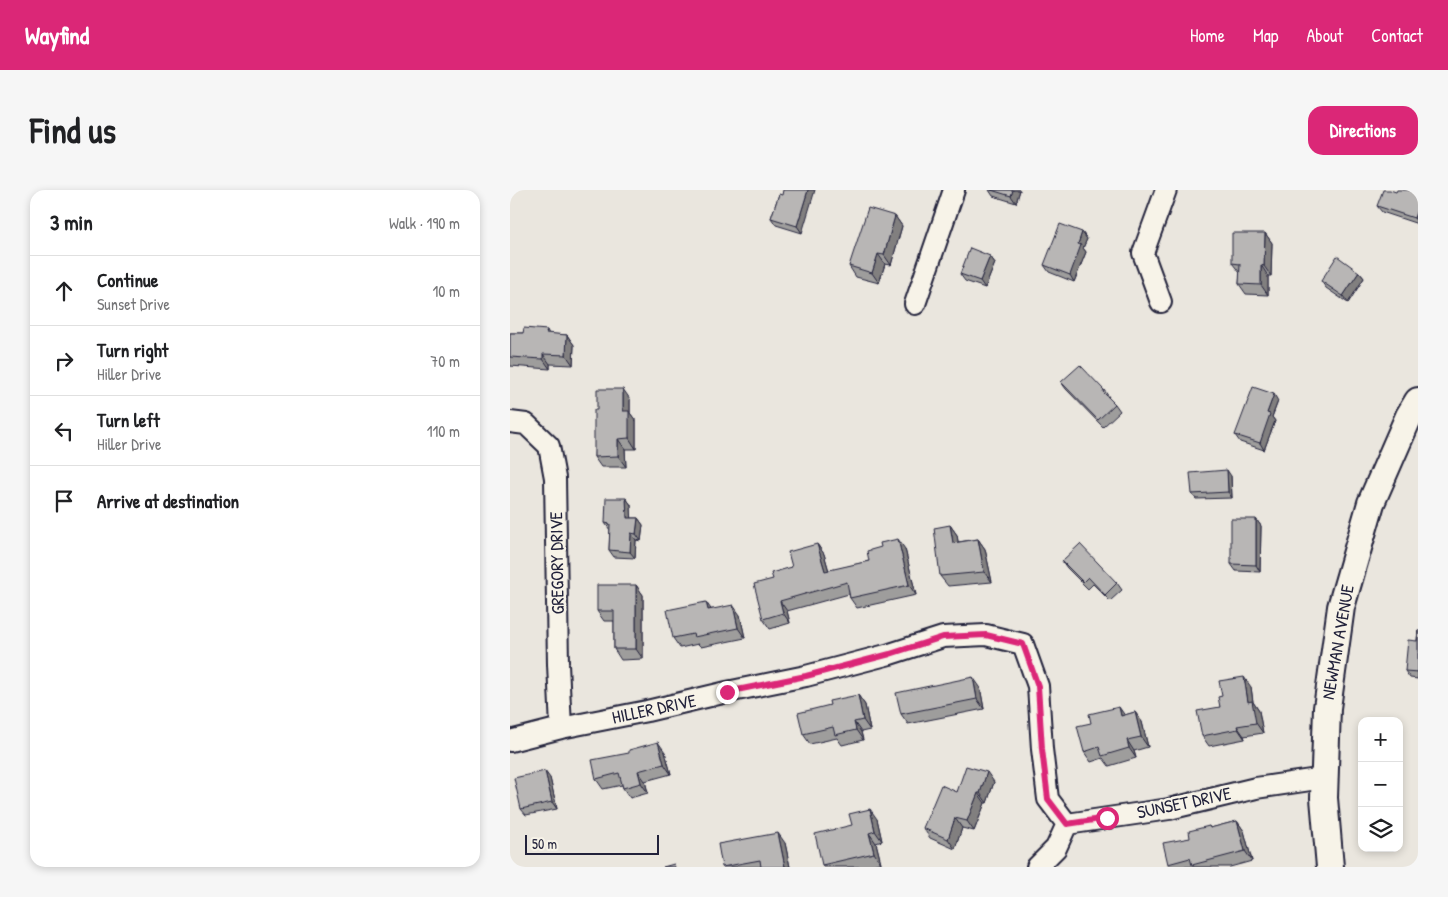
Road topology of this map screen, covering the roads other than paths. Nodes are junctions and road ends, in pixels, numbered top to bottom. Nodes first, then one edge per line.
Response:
1 (954, 190) edge
2 (1166, 190) edge
3 (1161, 302) dead end
4 (915, 304) dead end
5 (1418, 401) edge
6 (510, 422) edge
7 (561, 728) junction
8 (510, 741) edge
9 (1324, 778) junction
10 (1067, 824) junction
11 (1037, 867) edge
12 (1330, 867) edge

1 - 4 street
2 - 3 street
5 - 9 main road, NEWMAN AVENUE
6 - 7 street, GREGORY DRIVE
7 - 8 street, HILLER DRIVE
7 - 10 street, HILLER DRIVE
9 - 10 street, SUNSET DRIVE
9 - 12 main road, NEWMAN AVENUE
10 - 11 street

